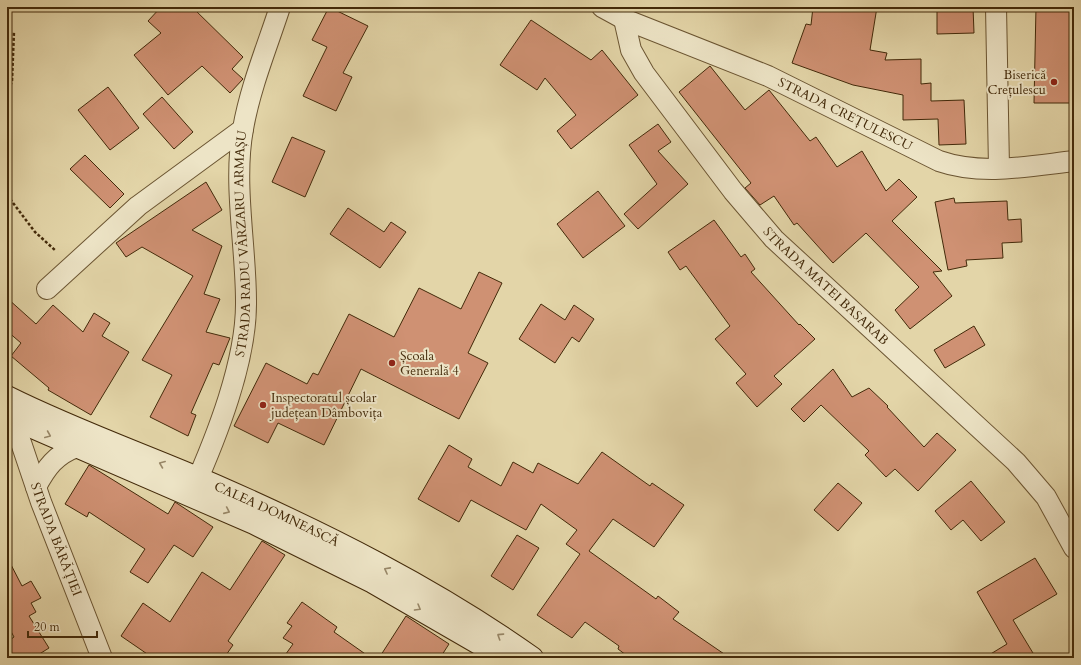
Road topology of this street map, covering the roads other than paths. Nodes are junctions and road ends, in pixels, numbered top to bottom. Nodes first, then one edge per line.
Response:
1 (280, 7) edge
2 (602, 7) edge
3 (996, 7) edge
4 (624, 19) junction
5 (242, 129) junction
6 (1074, 161) edge
7 (999, 168) junction
8 (47, 289) dead end
9 (9, 408) edge
10 (77, 447) junction
11 (36, 487) junction
12 (195, 487) junction
13 (1074, 548) edge
14 (102, 658) edge
15 (500, 658) edge
16 (532, 658) edge

1 - 5 street, STRADA RADU VÂRZARU ARMAȘU
2 - 4 street
3 - 7 street
4 - 7 street, STRADA CREȚULESCU
4 - 13 street, STRADA MATEI BASARAB
5 - 8 street
5 - 12 street, STRADA RADU VÂRZARU ARMAȘU
6 - 7 street, STRADA CREȚULESCU
9 -> 10 main road
9 - 11 street, STRADA BĂRĂȚIEI
12 -> 9 main road, CALEA DOMNEASCĂ
10 - 11 street
10 - 12 main road
11 - 14 street, STRADA BĂRĂȚIEI
12 -> 15 main road
16 -> 12 main road, CALEA DOMNEASCĂ

